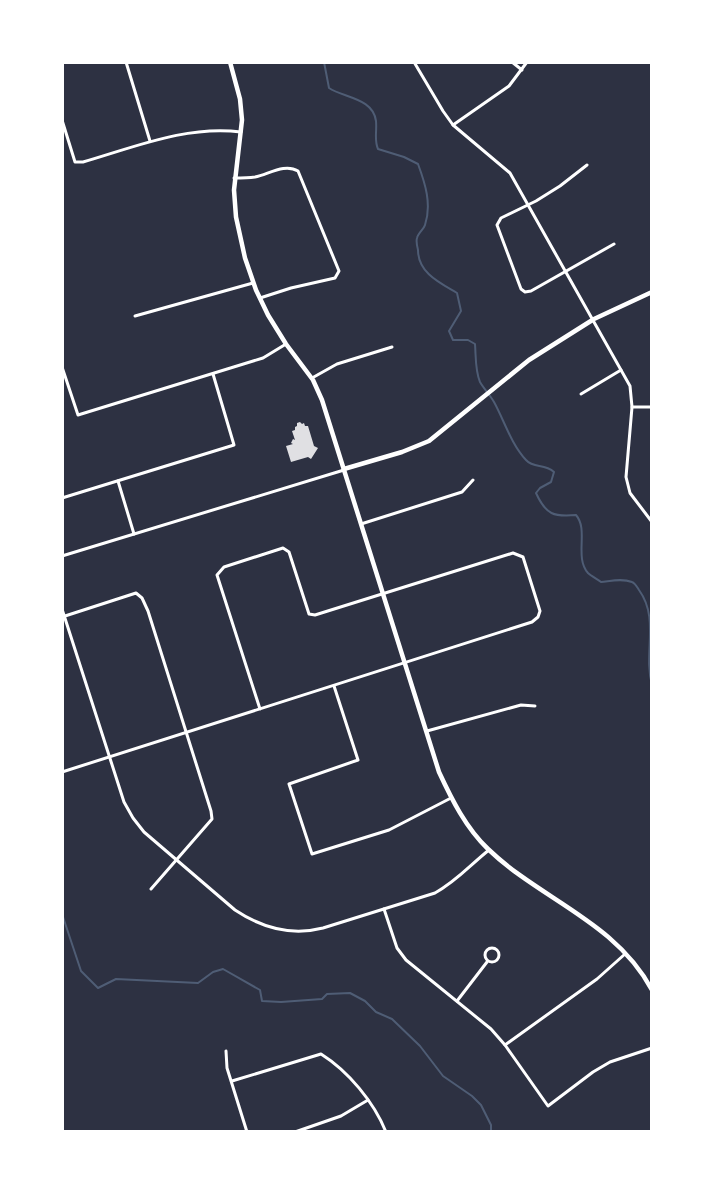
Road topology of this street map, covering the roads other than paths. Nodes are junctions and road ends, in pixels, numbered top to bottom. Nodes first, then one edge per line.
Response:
1 (126, 62) edge
2 (230, 62) edge
3 (414, 62) edge
4 (512, 62) edge
5 (528, 62) edge
6 (522, 70) junction
7 (62, 120) edge
8 (453, 124) junction
9 (242, 132) junction
10 (150, 141) junction
11 (587, 165) dead end
12 (234, 178) junction
13 (529, 205) junction
14 (614, 244) dead end
15 (566, 272) junction
16 (253, 283) junction
17 (652, 292) edge
18 (260, 298) junction
19 (134, 316) dead end
20 (594, 319) junction
21 (286, 344) junction
22 (392, 347) dead end
23 (62, 367) edge
24 (621, 370) junction
25 (213, 374) junction
26 (312, 378) junction
27 (582, 394) dead end
28 (632, 407) junction
29 (652, 408) edge
30 (344, 469) junction
31 (473, 480) dead end
32 (118, 481) junction
33 (62, 498) edge
34 (652, 522) edge
35 (361, 524) junction
36 (134, 534) junction
37 (62, 556) edge
38 (383, 594) junction
39 (62, 609) edge
40 (65, 616) junction
41 (405, 663) junction
42 (334, 686) junction
43 (535, 706) dead end
44 (260, 710) junction
45 (427, 731) junction
46 (186, 733) junction
47 (110, 757) junction
48 (62, 772) edge
49 (451, 798) junction
50 (489, 850) junction
51 (177, 860) junction
52 (151, 889) dead end
53 (384, 909) junction
54 (625, 954) junction
55 (487, 962) junction
56 (652, 990) edge
57 (457, 1001) junction
58 (505, 1045) junction
59 (652, 1048) edge
60 (226, 1051) dead end
61 (232, 1081) junction
62 (368, 1100) junction
63 (247, 1132) edge
64 (295, 1132) edge
65 (386, 1132) edge

1 - 10 street
2 - 9 street
3 - 8 street
4 - 6 street
5 - 6 street
6 - 8 street
7 - 10 street
8 - 13 street
9 - 10 street
9 - 12 street
11 - 13 street
12 - 16 street
12 - 18 street
13 - 15 street
13 - 15 street
14 - 15 street
15 - 20 street
16 - 18 street
16 - 19 street
17 - 20 street
18 - 21 street
20 - 24 street
20 - 30 street
21 - 25 street
21 - 26 street
22 - 26 street
23 - 25 street
24 - 27 street
24 - 28 street
25 - 32 street
26 - 30 street
28 - 29 street
28 - 34 street
30 - 35 street
30 - 36 street
31 - 35 street
32 - 33 street
32 - 36 street
35 - 38 street
36 - 37 street
38 - 41 street
38 - 41 street
38 - 44 street
39 - 40 street
40 - 46 street
40 - 47 street
41 - 42 street
41 - 45 street
42 - 44 street
42 - 49 street
43 - 45 street
44 - 46 street
45 - 49 street
46 - 47 street
46 - 51 street
47 - 48 street
47 - 51 street
49 - 50 street
50 - 53 street
50 - 54 street
51 - 52 street
51 - 53 street
53 - 57 street
54 - 56 street
54 - 58 street
55 - 55 street
55 - 57 street
57 - 58 street
58 - 59 street
60 - 61 street
61 - 62 street
61 - 63 street
62 - 64 street
62 - 65 street

